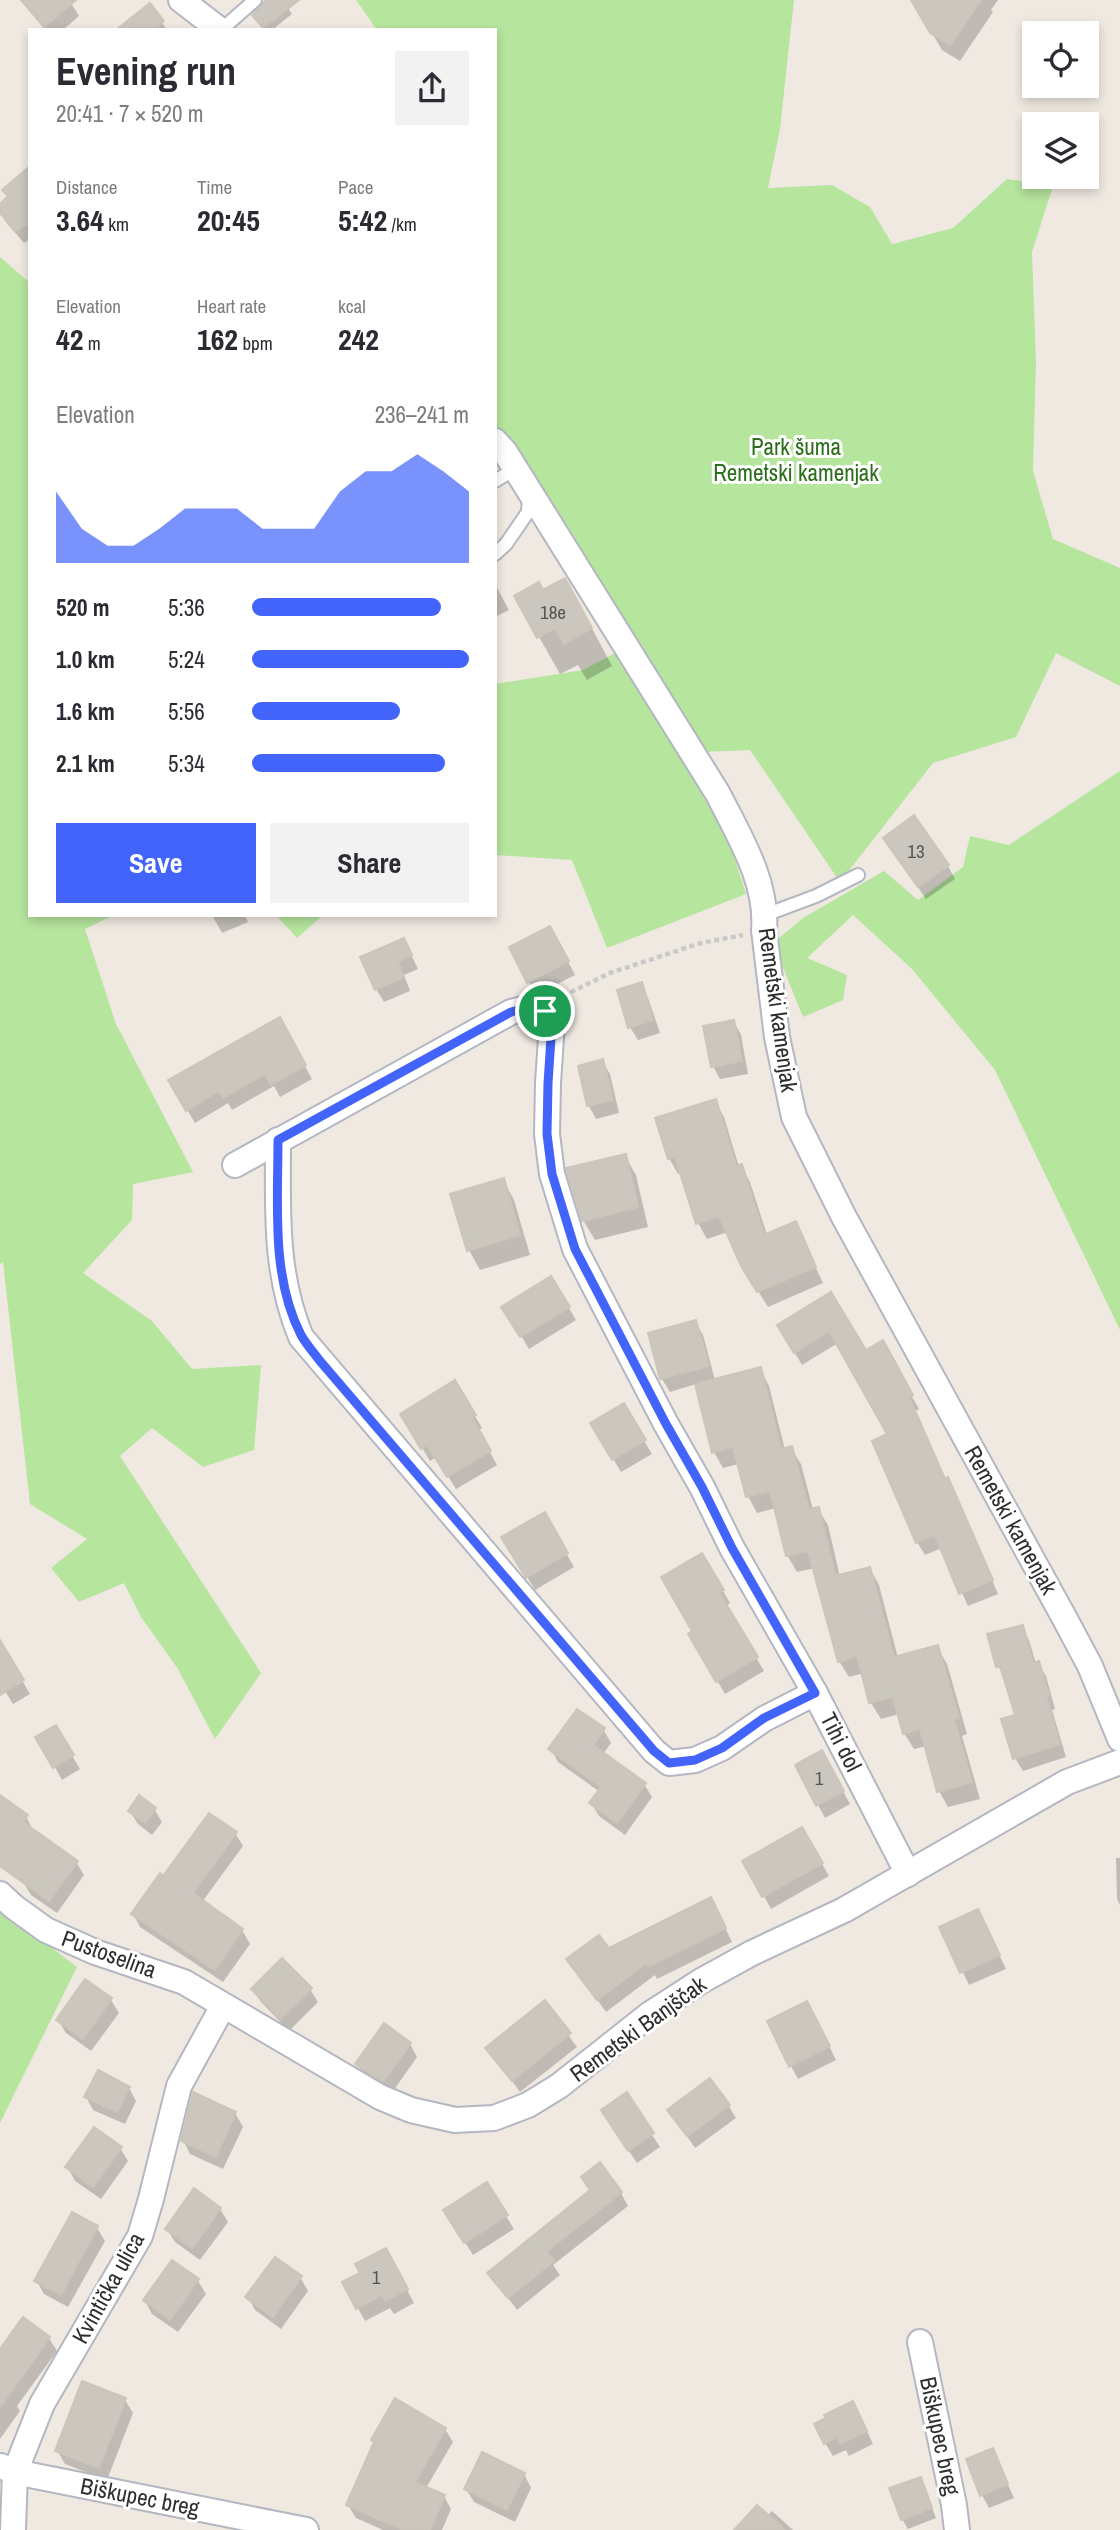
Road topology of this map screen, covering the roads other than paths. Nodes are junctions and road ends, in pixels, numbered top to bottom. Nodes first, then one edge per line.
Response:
1 (181, 0) edge
2 (255, 0) edge
3 (212, 27) edge
4 (497, 448) edge
5 (505, 475) edge
6 (529, 492) junction
7 (497, 552) edge
8 (858, 876) dead end
9 (765, 923) junction
10 (278, 1140) junction
11 (235, 1165) dead end
12 (815, 1693) junction
13 (1120, 1739) edge
14 (1120, 1762) edge
15 (908, 1874) junction
16 (0, 1894) edge
17 (223, 2006) junction
18 (920, 2342) dead end
19 (7, 2469) edge
20 (13, 2530) edge
21 (306, 2530) edge
22 (957, 2530) edge

1 - 3 street
2 - 3 lane
4 - 5 street, Remetski kamenjak
5 - 6 street, Remetski kamenjak
6 - 7 lane
6 - 9 street, Remetski kamenjak
8 - 9 lane
9 - 13 street, Remetski kamenjak
10 - 11 street
10 - 12 street
10 - 12 street, Tihi dol
12 - 15 street, Tihi dol
14 - 15 street, Remetski Banjščak
15 - 17 street, Remetski Banjščak
16 - 17 street, Pustoselina
17 - 19 street, Kvintička ulica
18 - 22 street, Biškupec breg
19 - 20 street, Kvintička ulica
19 - 21 street, Biškupec breg

